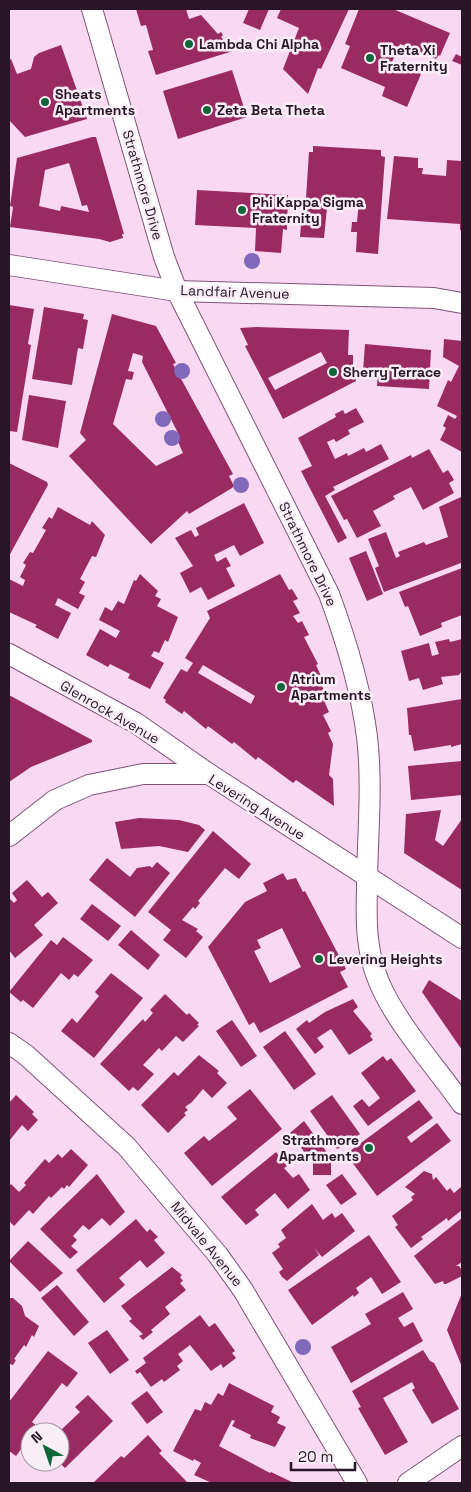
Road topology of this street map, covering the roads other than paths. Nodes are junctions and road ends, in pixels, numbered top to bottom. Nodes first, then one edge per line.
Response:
1 (92, 9) edge
2 (9, 265) edge
3 (177, 291) junction
4 (462, 303) edge
5 (9, 654) edge
6 (209, 774) junction
7 (9, 836) edge
8 (367, 878) junction
9 (462, 938) edge
10 (9, 1043) edge
11 (462, 1104) edge
12 (462, 1446) edge
13 (357, 1483) edge
14 (408, 1483) edge

1 - 3 street, Strathmore Drive
2 - 3 street, Landfair Avenue
3 - 4 street, Landfair Avenue
3 - 8 street, Strathmore Drive
5 - 6 street, Glenrock Avenue
6 - 7 street, Levering Avenue
6 - 8 street, Levering Avenue
8 - 9 street, Levering Avenue
8 - 11 street, Strathmore Drive
10 - 13 street, Midvale Avenue
12 - 14 street

